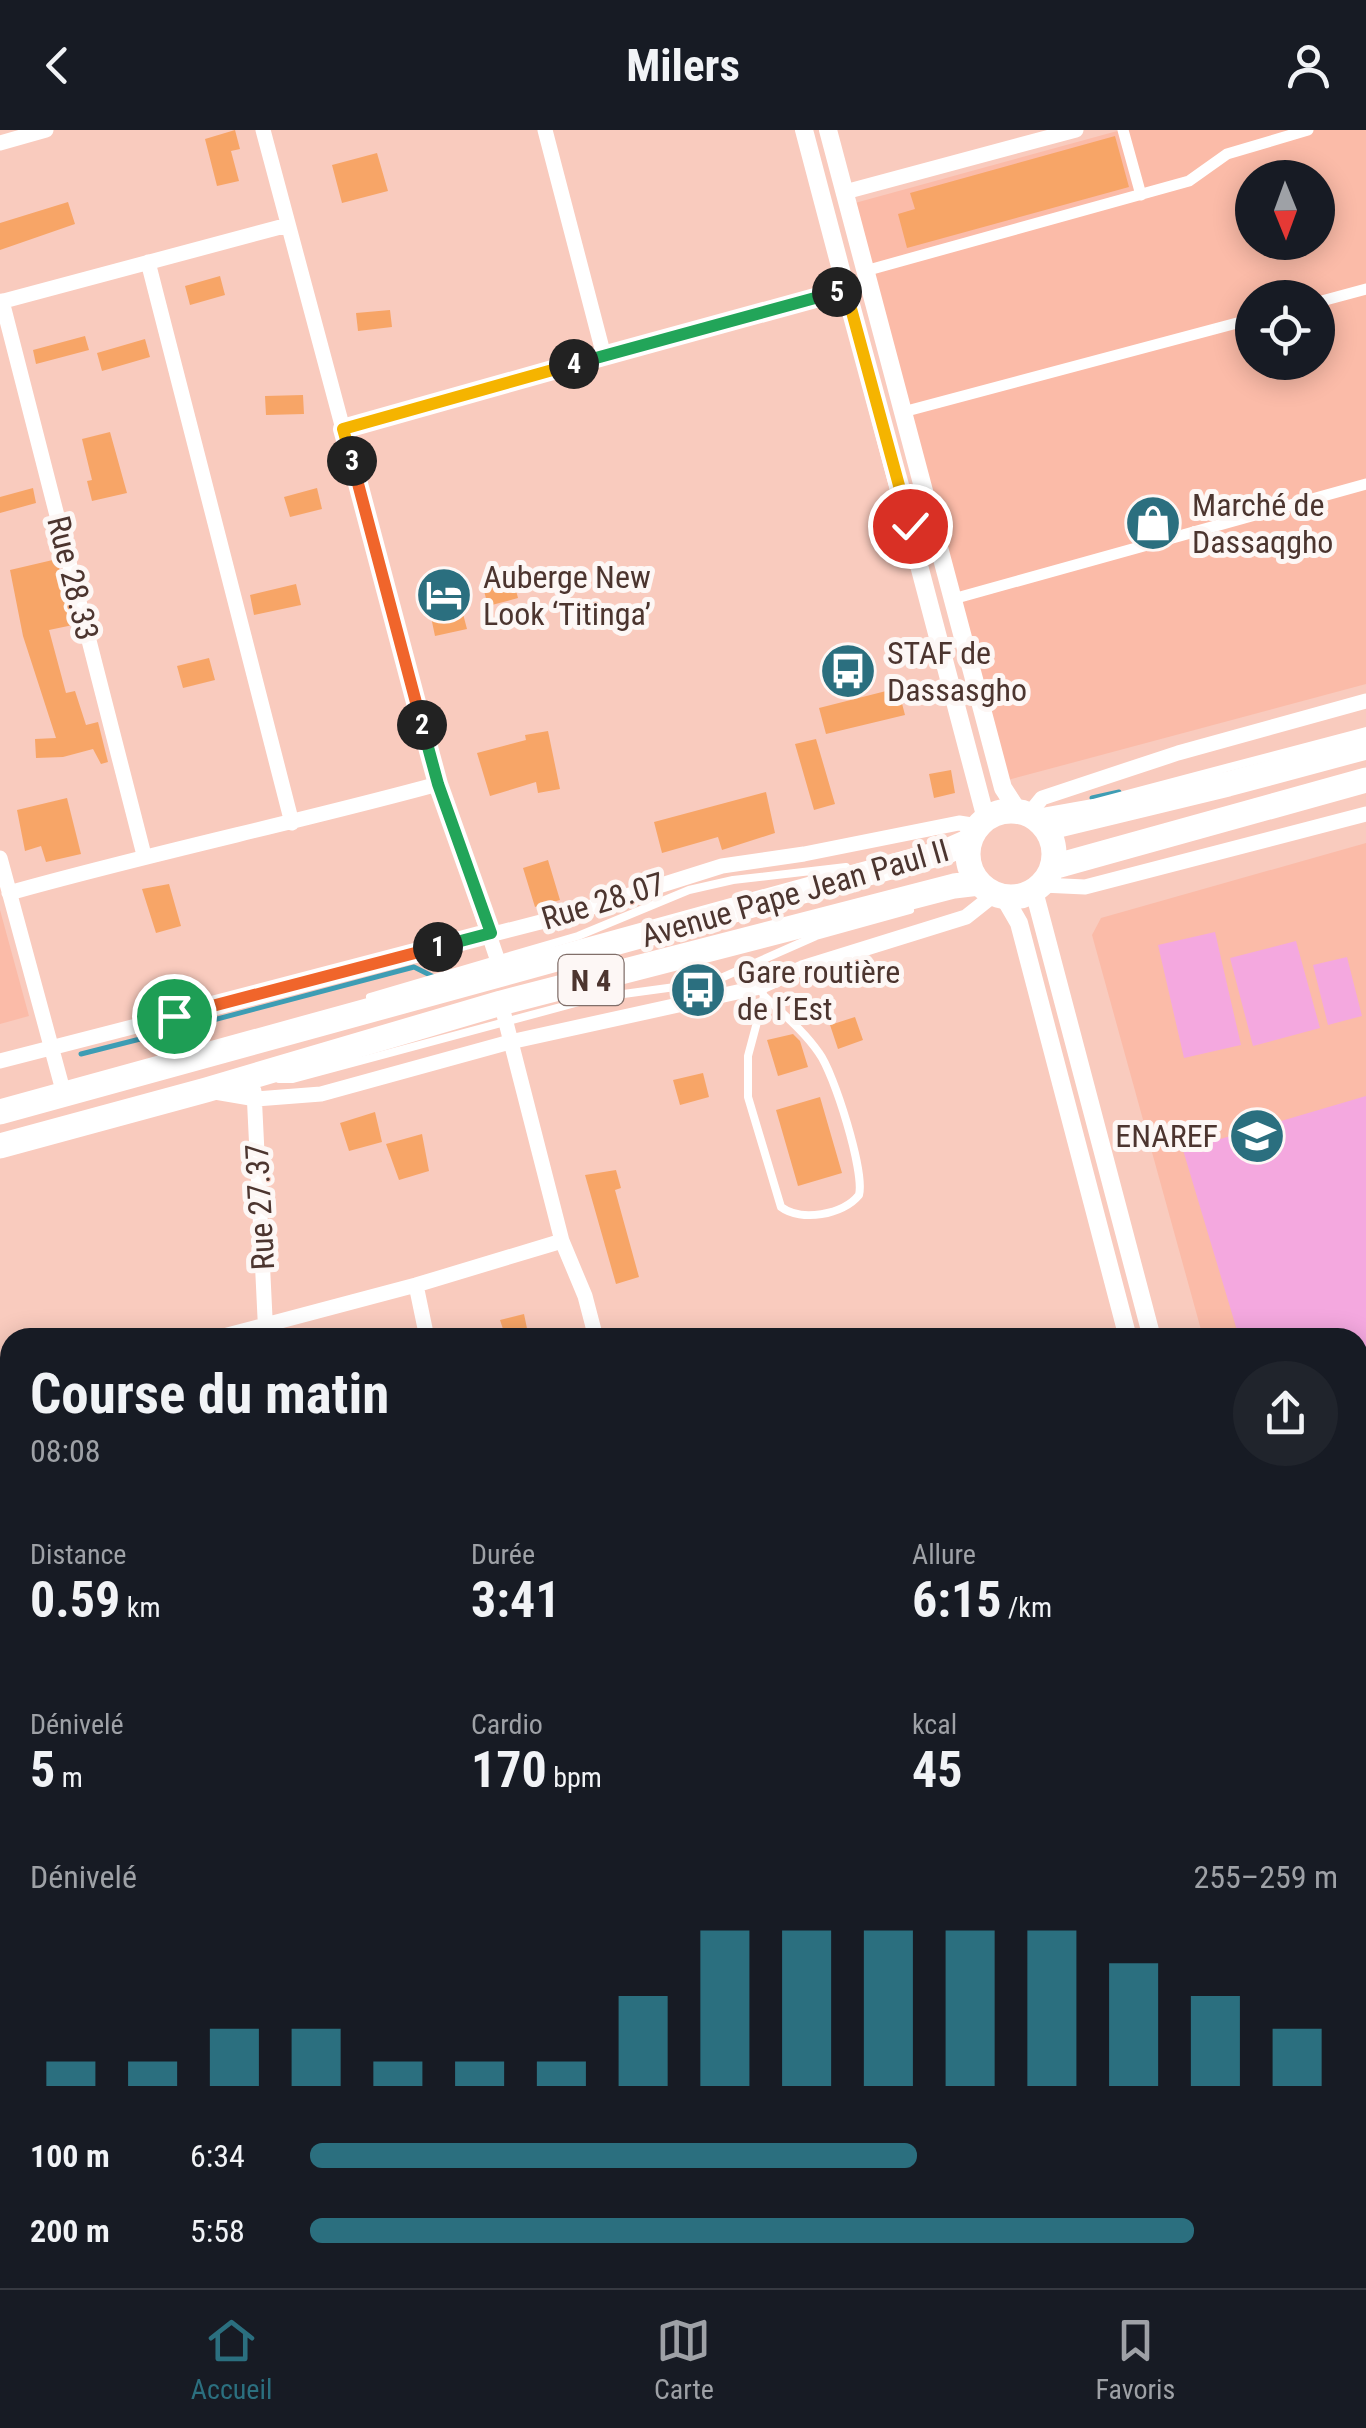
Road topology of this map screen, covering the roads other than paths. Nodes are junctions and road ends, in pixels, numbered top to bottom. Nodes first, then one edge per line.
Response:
1 (46, 130) edge
2 (263, 130) edge
3 (545, 130) edge
4 (804, 130) edge
5 (828, 130) edge
6 (1076, 130) edge
7 (1123, 130) edge
8 (1308, 130) edge
9 (0, 143) edge
10 (844, 192) junction
11 (1141, 195) junction
12 (288, 225) junction
13 (148, 262) junction
14 (865, 270) junction
15 (1366, 289) edge
16 (846, 290) junction
17 (1335, 297) edge
18 (1, 302) edge
19 (1235, 324) edge
20 (604, 356) junction
21 (903, 412) junction
22 (343, 429) junction
23 (1366, 484) edge
24 (953, 600) junction
25 (941, 644) junction
26 (898, 654) dead end
27 (1366, 702) edge
28 (1366, 731) edge
29 (1366, 747) edge
30 (438, 784) junction
31 (1358, 788) edge
32 (1366, 814) edge
33 (1031, 817) junction
34 (292, 824) junction
35 (976, 830) junction
36 (897, 854) dead end
37 (144, 856) junction
38 (0, 858) edge
39 (860, 863) dead end
40 (1044, 880) junction
41 (991, 891) junction
42 (9, 893) junction
43 (956, 898) dead end
44 (922, 907) dead end
45 (491, 933) junction
46 (501, 968) junction
47 (762, 992) junction
48 (368, 998) dead end
49 (503, 1013) junction
50 (311, 1015) dead end
51 (510, 1042) junction
52 (51, 1048) junction
53 (215, 1052) junction
54 (0, 1061) edge
55 (253, 1088) junction
56 (64, 1094) junction
57 (0, 1112) edge
58 (7, 1145) edge
59 (562, 1241) junction
60 (416, 1286) junction
61 (266, 1328) edge
62 (279, 1328) edge
63 (425, 1328) edge
64 (593, 1328) edge
65 (1125, 1328) edge
66 (1150, 1328) edge

1 - 9 street
2 - 12 street
3 - 20 street
4 - 16 street
5 - 10 street
6 - 10 street
7 - 11 street
8 - 11 street
10 - 14 street
11 - 14 street
12 - 13 street
12 - 22 street
13 - 18 street
13 - 34 street
14 - 21 street
15 - 17 street
16 - 20 street
16 - 25 street
18 - 37 street, Rue 28.33
19 - 21 street
20 - 22 street
21 - 24 street
22 - 30 street
23 - 24 street
24 - 33 street
25 - 26 lane
25 - 35 street
27 - 33 street
28 - 33 lane
29 - 33 highway, Avenue Pape Jean Paul II / N 4
30 - 34 street
30 - 45 street
31 - 40 highway, Avenue Pape Jean Paul II / N 4
32 - 40 street
33 - 35 highway, Avenue Pape Jean Paul II / N 4
33 - 40 highway
34 - 37 street
35 - 36 lane
35 - 41 highway, Avenue Pape Jean Paul II
35 - 45 street, Rue 28.07
35 - 46 highway, Avenue Pape Jean Paul II / N 4
37 - 42 street
38 - 42 street
39 - 46 lane
40 - 41 highway, Avenue Pape Jean Paul II / N 4
40 - 66 street
41 - 43 lane
41 - 47 street
41 - 49 highway, Avenue Pape Jean Paul II / N 4
41 - 65 street
42 - 52 street
44 - 49 lane
45 - 46 street
45 - 52 street, Rue 28.07
46 - 48 lane
46 - 53 highway, Avenue Pape Jean Paul II / N 4
47 - 47 lane
47 - 51 street
49 - 51 street
49 - 55 highway, Avenue Pape Jean Paul II / N 4
50 - 53 lane
51 - 55 street
51 - 59 street
52 - 54 street, Rue 28.07
52 - 56 street
53 - 56 highway, N 4
55 - 58 highway, Avenue Pape Jean Paul II / N 4
55 - 61 street, Rue 27.37
56 - 57 highway, N 4
59 - 60 street
59 - 64 street
60 - 62 street
60 - 63 street

